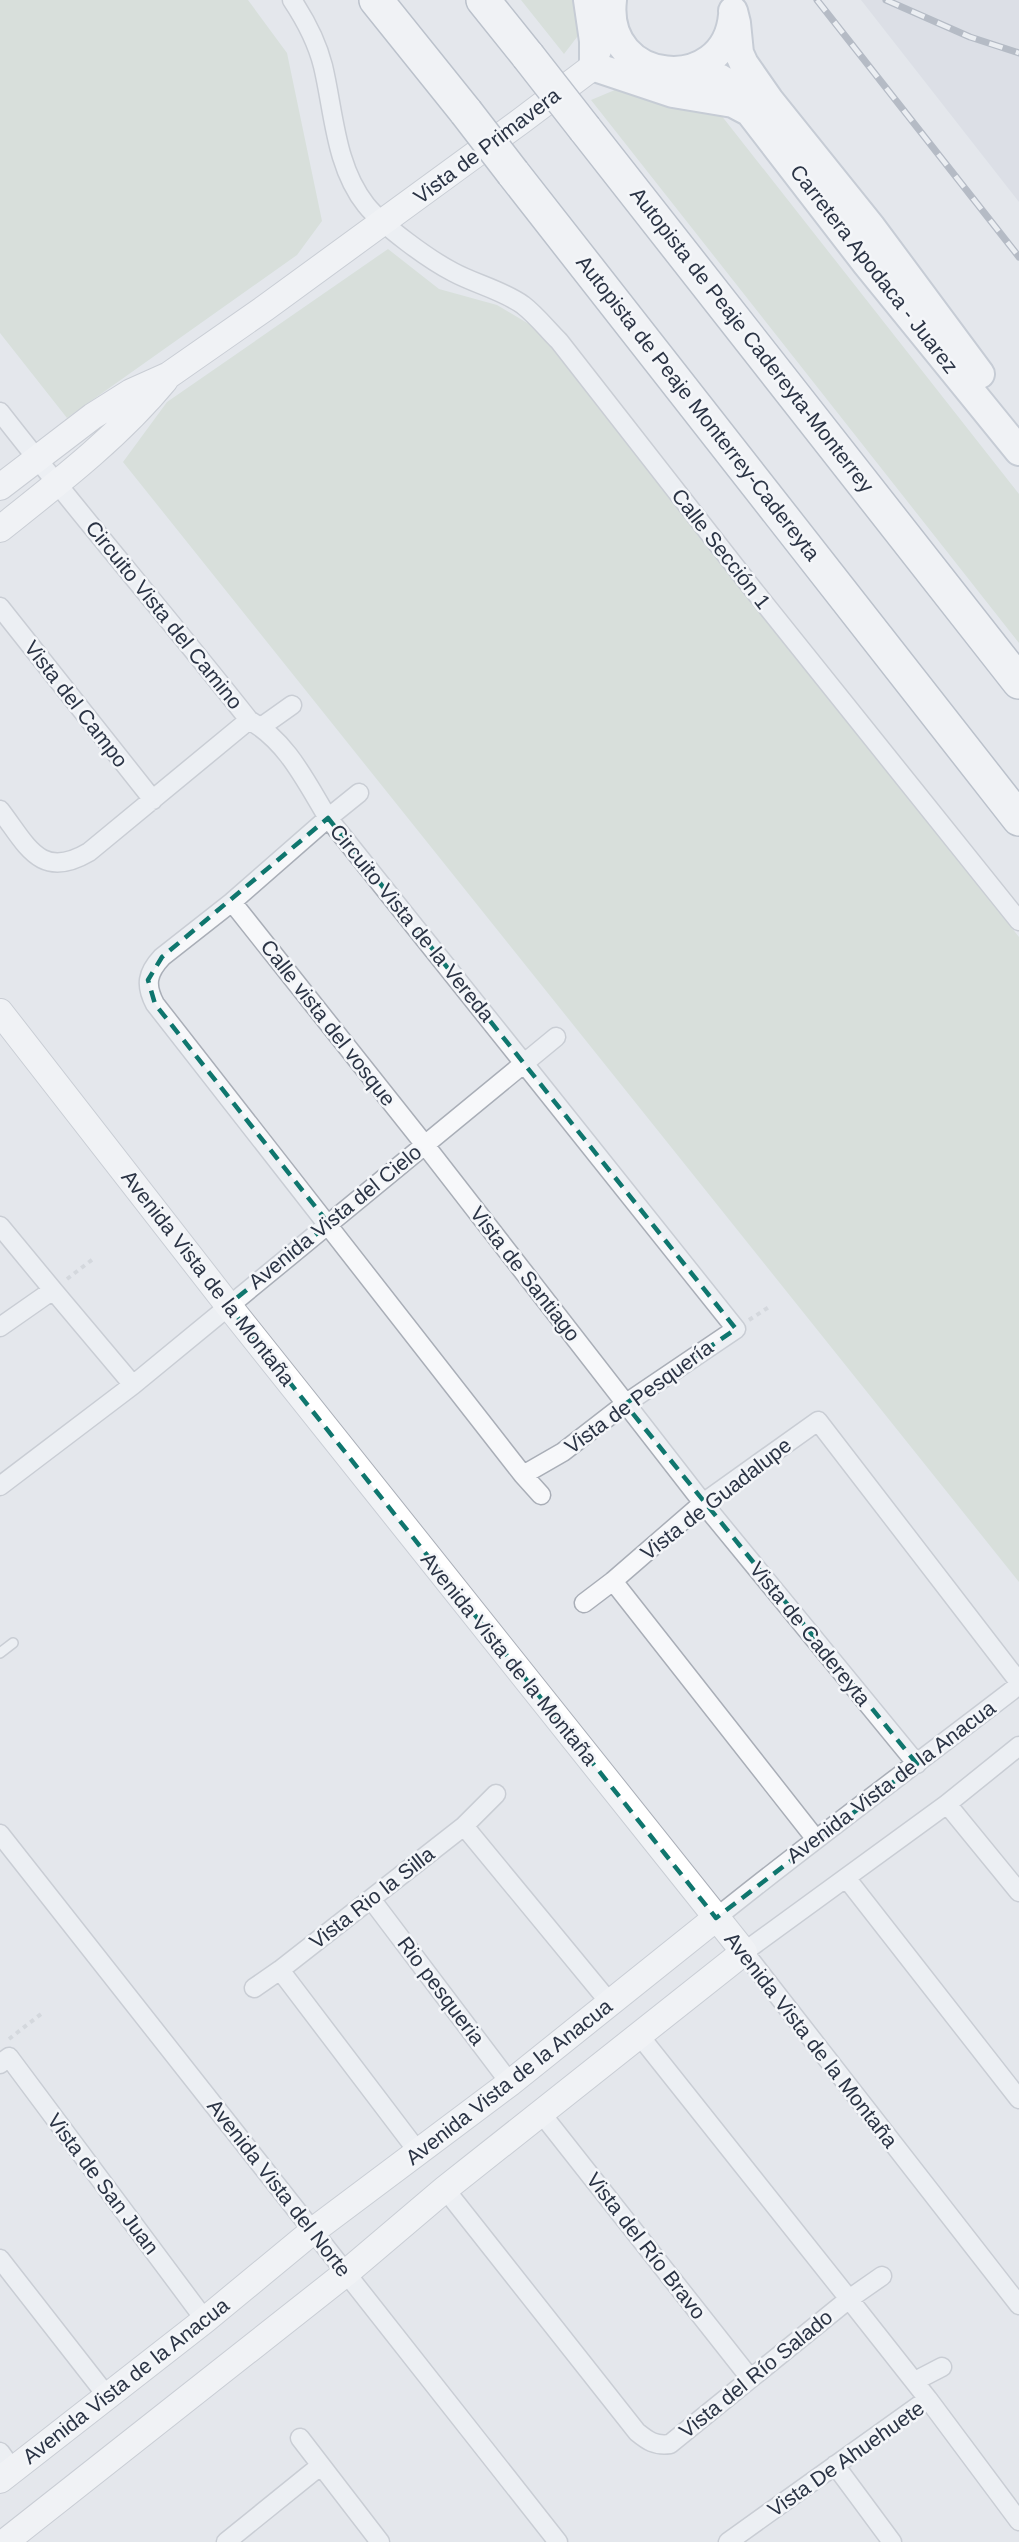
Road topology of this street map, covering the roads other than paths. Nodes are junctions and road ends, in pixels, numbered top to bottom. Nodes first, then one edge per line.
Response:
1 (292, 0) edge
2 (376, 0) edge
3 (483, 0) edge
4 (588, 0) edge
5 (611, 0) edge
6 (737, 4) edge
7 (594, 66) junction
8 (666, 71) junction
9 (759, 106) junction
10 (384, 223) junction
11 (169, 375) junction
12 (0, 412) edge
13 (1019, 422) edge
14 (1019, 451) edge
15 (37, 459) junction
16 (56, 484) junction
17 (0, 488) edge
18 (0, 530) edge
19 (0, 607) edge
20 (1019, 682) edge
21 (292, 705) dead end
22 (255, 723) junction
23 (359, 793) dead end
24 (153, 800) junction
25 (0, 810) edge
26 (328, 818) junction
27 (1019, 819) edge
28 (232, 902) junction
29 (1019, 921) edge
30 (0, 1012) edge
31 (556, 1037) dead end
32 (524, 1064) junction
33 (424, 1144) junction
34 (328, 1224) junction
35 (0, 1226) edge
36 (53, 1290) junction
37 (228, 1305) junction
38 (0, 1327) edge
39 (133, 1385) junction
40 (625, 1404) junction
41 (523, 1475) junction
42 (0, 1486) edge
43 (541, 1495) dead end
44 (703, 1503) junction
45 (613, 1581) junction
46 (584, 1603) dead end
47 (14, 1643) dead end
48 (0, 1653) edge
49 (1019, 1684) edge
50 (1019, 1746) edge
51 (917, 1764) junction
52 (496, 1794) dead end
53 (947, 1804) junction
54 (464, 1826) junction
55 (0, 1834) edge
56 (815, 1838) junction
57 (847, 1879) junction
58 (1019, 1892) edge
59 (371, 1899) junction
60 (716, 1918) junction
61 (744, 1952) junction
62 (280, 1970) junction
63 (254, 1988) dead end
64 (610, 2003) junction
65 (639, 2035) junction
66 (0, 2064) edge
67 (510, 2083) junction
68 (1019, 2099) edge
69 (541, 2113) junction
70 (419, 2153) junction
71 (445, 2189) junction
72 (314, 2230) junction
73 (0, 2259) edge
74 (345, 2273) junction
75 (882, 2276) dead end
76 (849, 2299) junction
77 (1019, 2305) edge
78 (205, 2320) junction
79 (942, 2367) dead end
80 (750, 2378) junction
81 (915, 2381) junction
82 (107, 2397) junction
83 (928, 2398) junction
84 (300, 2438) dead end
85 (834, 2465) junction
86 (320, 2466) junction
87 (4, 2467) edge
88 (1019, 2521) edge
89 (5, 2542) edge
90 (226, 2542) edge
91 (380, 2542) edge
92 (558, 2542) edge
93 (728, 2542) edge
94 (892, 2542) edge

1 - 10 street, Calle Sección 1
2 - 27 highway, Autopista de Peaje Monterrey-Cadereyta, bridge
3 - 20 highway, Autopista de Peaje Cadereyta-Monterrey, bridge
4 - 7 main road
5 - 7 street
5 - 8 main road
6 - 8 main road
6 - 9 main road
7 - 8 street
7 - 9 main road
7 - 10 street, Vista de Primavera
8 - 9 main road, Carretera Apodaca - Juarez
9 - 13 main road
9 - 14 main road, Carretera Apodaca - Juarez
10 - 11 street, Vista de Primavera
10 - 29 street, Calle Sección 1
11 - 15 street
11 - 16 street
12 - 15 street, Circuito Vista del Camino
15 - 16 street, Circuito Vista del Camino
15 - 17 street
16 - 18 street
16 - 22 street, Circuito Vista del Camino
19 - 24 street, Vista del Campo
21 - 22 street
22 - 24 street, Circuito Vista del Camino
22 - 26 street
23 - 26 street
24 - 25 street, Circuito Vista del Camino
26 - 28 street, Circuito Vista de la Vereda
26 - 32 street, Circuito Vista de la Vereda
28 - 33 street, Calle vista del vosque
28 - 34 street, Circuito Vista de la Vereda
30 - 37 street, Avenida Vista de la Montaña
31 - 32 street, Avenida Vista del Cielo
32 - 33 street, Avenida Vista del Cielo
32 - 40 street, Vista de Pesquería
33 - 34 street, Avenida Vista del Cielo
33 - 40 street, Vista de Santiago
34 - 37 street, Avenida Vista del Cielo
34 - 41 street
35 - 36 street
36 - 38 street
36 - 39 street
37 - 39 street, Avenida Vista del Cielo
37 - 60 street, Avenida Vista de la Montaña
39 - 42 street, Avenida Vista del Cielo
40 - 41 street, Vista de Pesquería
40 - 44 street, Vista de Santiago
41 - 43 street
44 - 45 street, Vista de Guadalupe
44 - 49 street, Vista de Guadalupe
44 - 51 street, Vista de Cadereyta
45 - 46 street, Vista de Guadalupe
45 - 56 street
47 - 48 lane
49 - 51 street, Avenida Vista de la Anacua
50 - 53 street, Avenida Vista de la Anacua
51 - 56 street, Avenida Vista de la Anacua
52 - 54 street, Vista Rio la Silla
53 - 57 street, Avenida Vista de la Anacua
53 - 58 street
54 - 59 street, Vista Rio la Silla
54 - 64 street
55 - 72 street, Avenida Vista del Norte
56 - 60 street, Avenida Vista de la Anacua
57 - 61 street, Avenida Vista de la Anacua
57 - 68 street
59 - 62 street, Vista Rio la Silla
59 - 67 street, Rio pesqueria
60 - 61 street, Avenida Vista de la Montaña
60 - 64 street, Avenida Vista de la Anacua
61 - 65 street, Avenida Vista de la Anacua
61 - 77 street, Avenida Vista de la Montaña
62 - 63 street, Vista Rio la Silla
62 - 70 street
64 - 67 street, Avenida Vista de la Anacua
65 - 69 street, Avenida Vista de la Anacua
65 - 76 street, Vista del Río Salado
66 - 78 street, Vista de San Juan
67 - 70 street, Avenida Vista de la Anacua
69 - 71 street, Avenida Vista de la Anacua
69 - 80 street, Vista del Río Bravo
70 - 72 street, Avenida Vista de la Anacua
71 - 74 street, Avenida Vista de la Anacua
71 - 80 street, Vista del Río Salado
72 - 74 street, Avenida Vista del Norte
72 - 78 street, Avenida Vista de la Anacua
73 - 82 street
74 - 89 street, Avenida Vista de la Anacua
74 - 92 street, Avenida Vista del Norte
75 - 76 street
76 - 80 street, Vista del Río Salado
76 - 81 street
78 - 82 street, Avenida Vista de la Anacua
79 - 81 street
81 - 83 street
82 - 87 street, Avenida Vista de la Anacua
83 - 85 street, Vista De Ahuehuete
83 - 88 street, Vista De Ahuehuete
84 - 86 street
85 - 93 street, Vista De Ahuehuete
85 - 94 street
86 - 90 street
86 - 91 street

